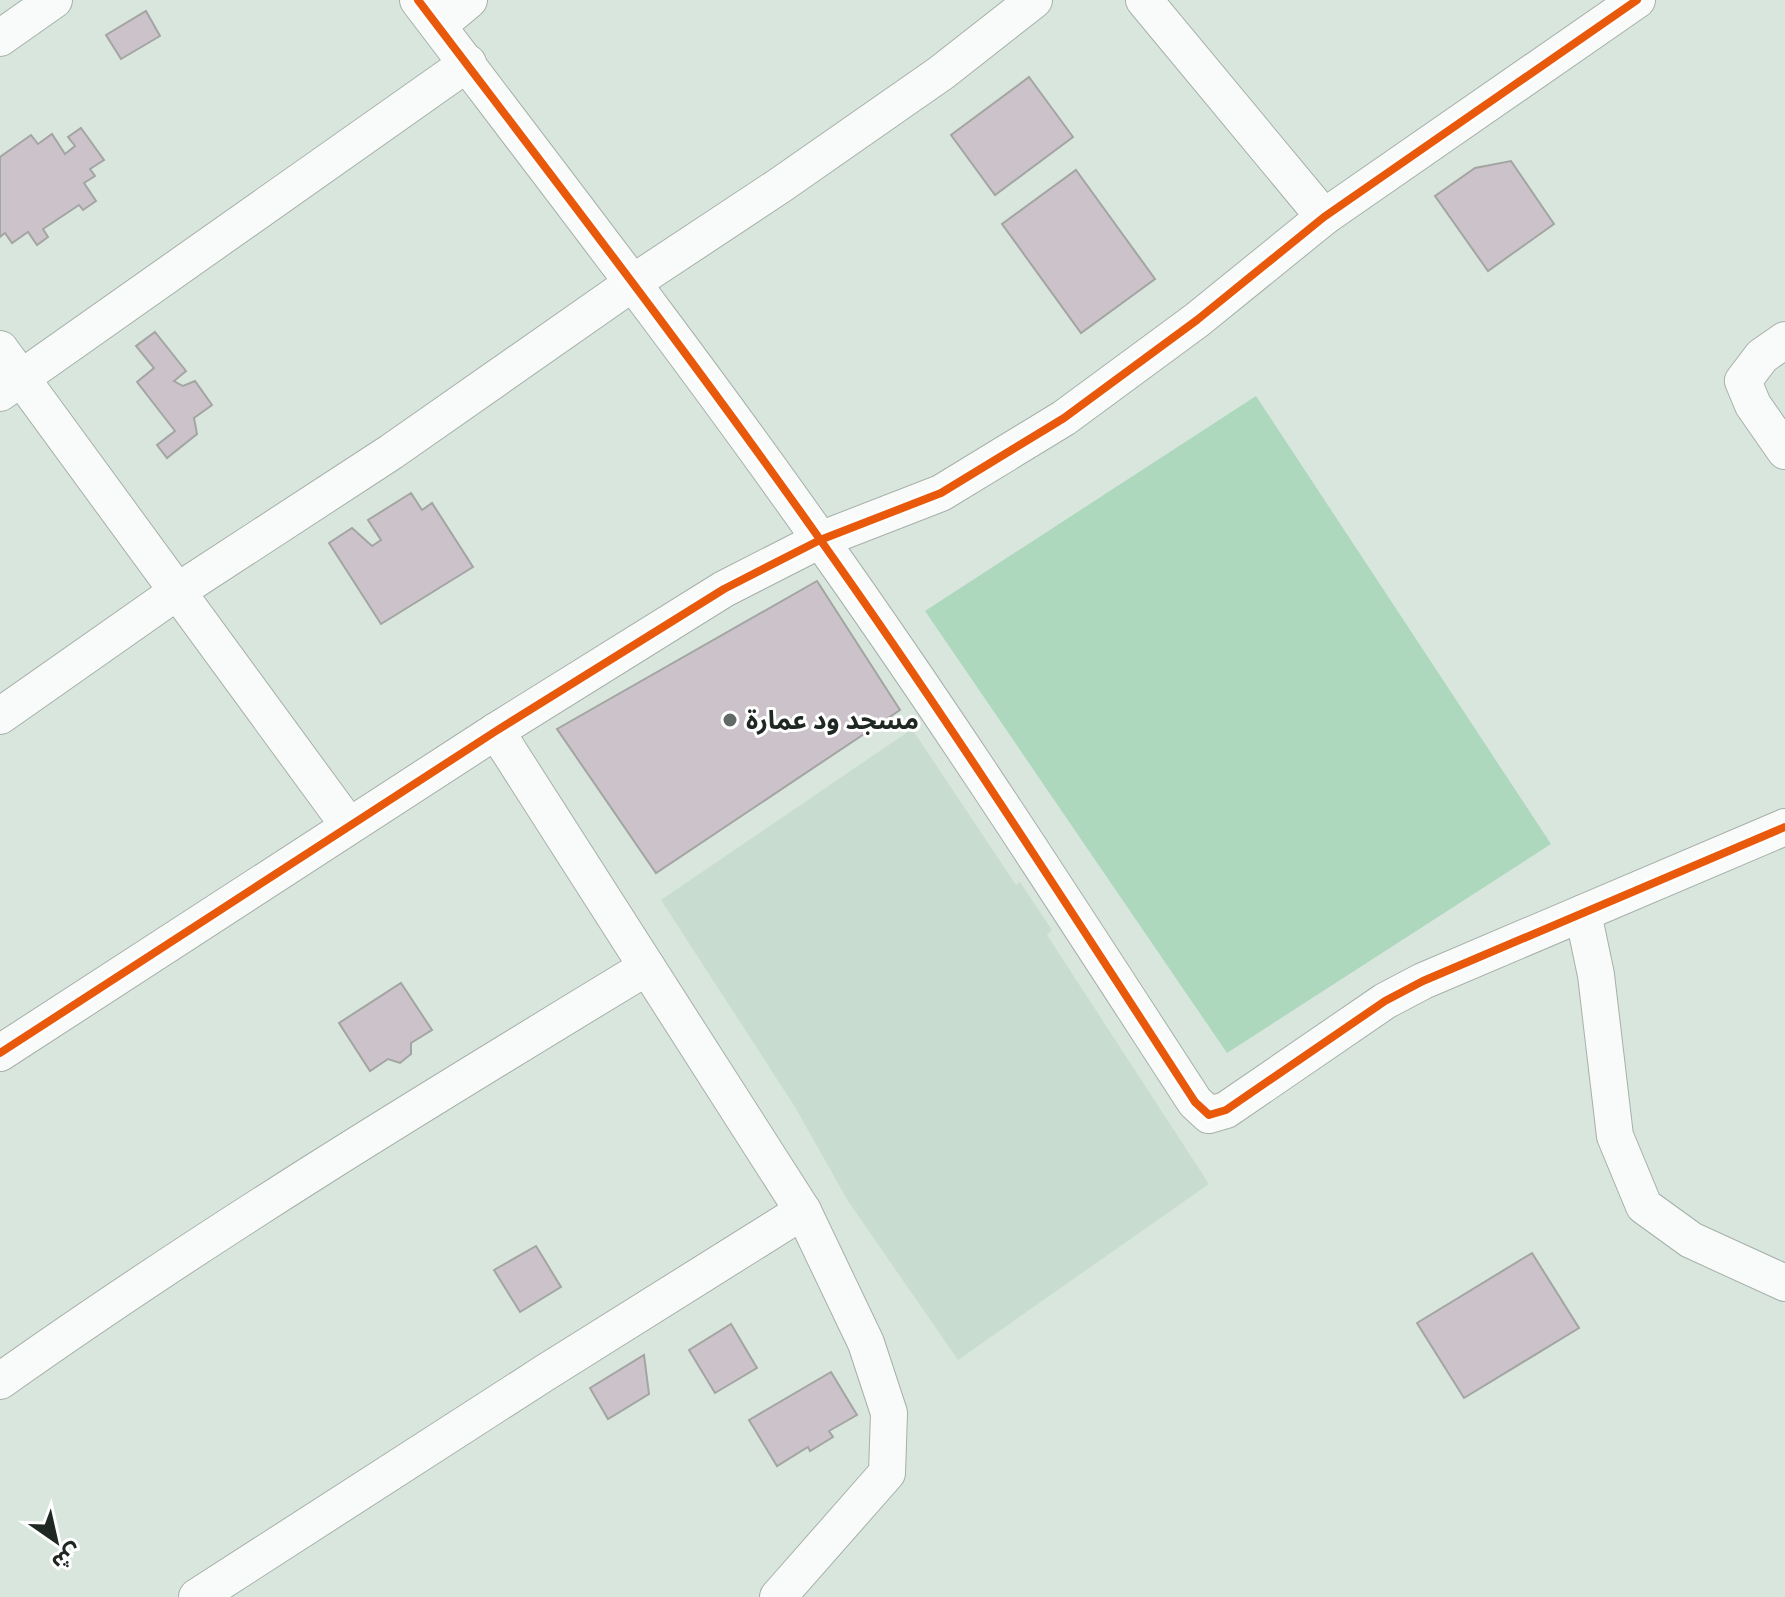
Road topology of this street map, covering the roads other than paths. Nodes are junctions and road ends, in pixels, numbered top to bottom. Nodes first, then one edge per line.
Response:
1 (54, 0) edge
2 (469, 0) edge
3 (1034, 0) edge
4 (1144, 0) edge
5 (1637, 0) edge
6 (428, 13) edge
7 (0, 38) edge
8 (468, 63) junction
9 (1324, 217) junction
10 (634, 282) junction
11 (1785, 340) edge
12 (0, 349) edge
13 (11, 385) edge
14 (1785, 451) edge
15 (820, 540) junction
16 (178, 591) junction
17 (0, 716) edge
18 (496, 731) junction
19 (349, 826) junction
20 (1785, 827) edge
21 (1583, 913) junction
22 (647, 967) junction
23 (1, 1050) edge
24 (803, 1211) junction
25 (1785, 1283) edge
26 (0, 1381) edge
27 (197, 1597) edge
28 (778, 1597) edge

1 - 7 street
2 - 6 street
3 - 10 street
4 - 9 street
5 - 9 street
6 - 8 street
8 - 10 street
8 - 13 street
9 - 15 street
10 - 15 street
10 - 16 street
11 - 14 street
12 - 13 street
13 - 16 street
15 - 18 street
15 - 21 street
16 - 17 street
16 - 19 street
18 - 19 street
18 - 22 street
19 - 23 street
20 - 21 street
21 - 25 street
22 - 24 street
22 - 26 street
24 - 27 street
24 - 28 street

